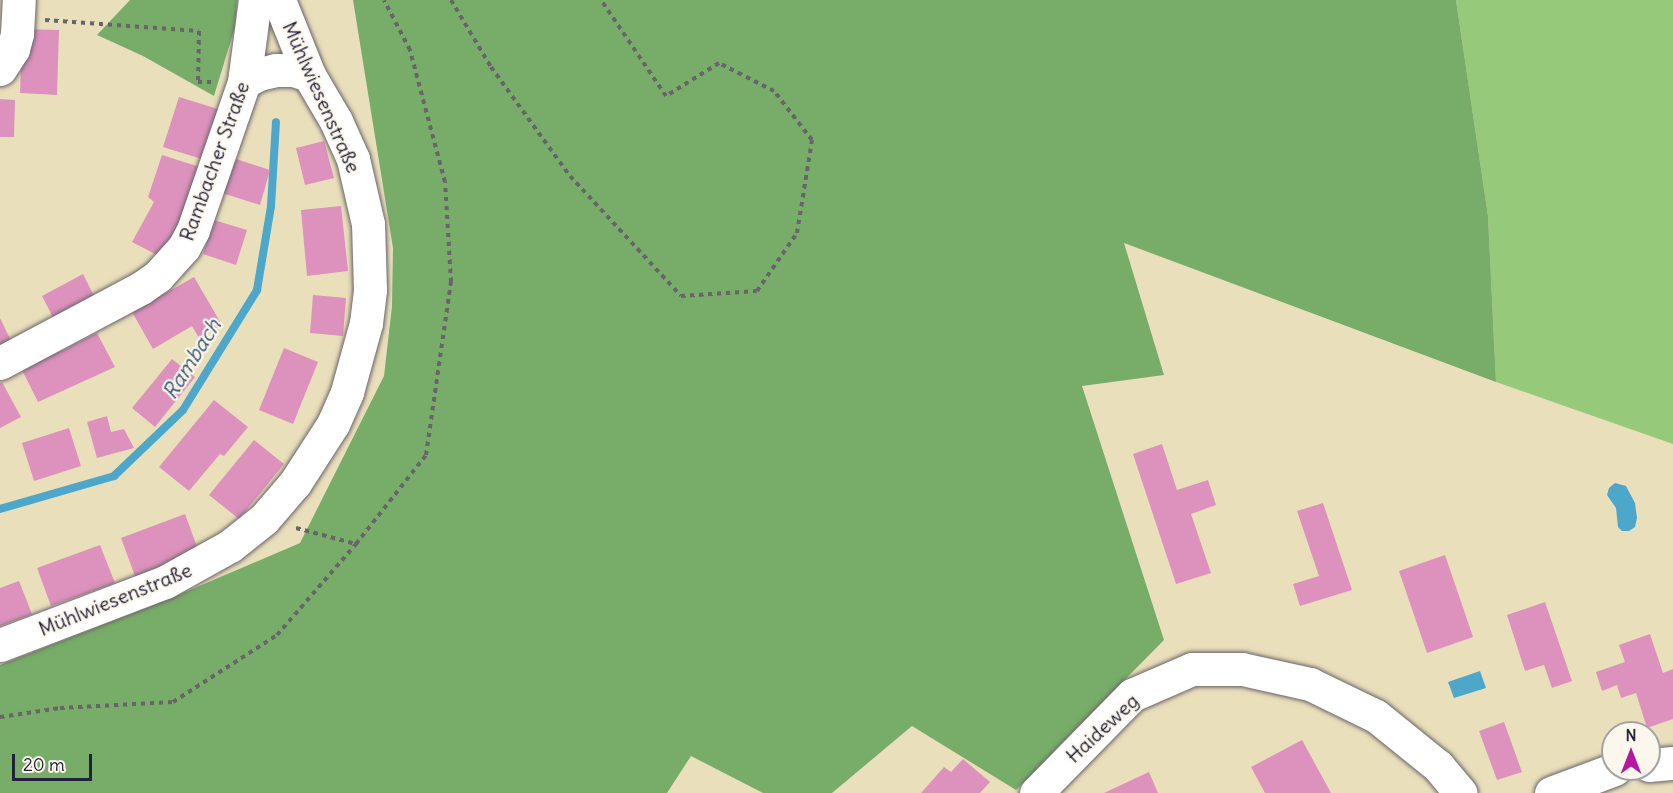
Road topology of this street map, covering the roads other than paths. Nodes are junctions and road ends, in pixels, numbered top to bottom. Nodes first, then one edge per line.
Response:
1 (255, 0) edge
2 (279, 0) edge
3 (18, 9) edge
4 (0, 69) edge
5 (309, 75) junction
6 (244, 82) junction
7 (0, 363) edge
8 (0, 645) edge
9 (1601, 774) edge
10 (1036, 793) edge
11 (1461, 793) edge
12 (1551, 793) edge

1 - 6 main road, Rambacher Straße
2 - 5 main road, Mühlwiesenstraße
3 - 4 main road
5 - 6 main road
5 - 8 main road, Mühlwiesenstraße
6 - 7 main road, Rambacher Straße
9 - 12 main road
10 - 11 main road, Haideweg

